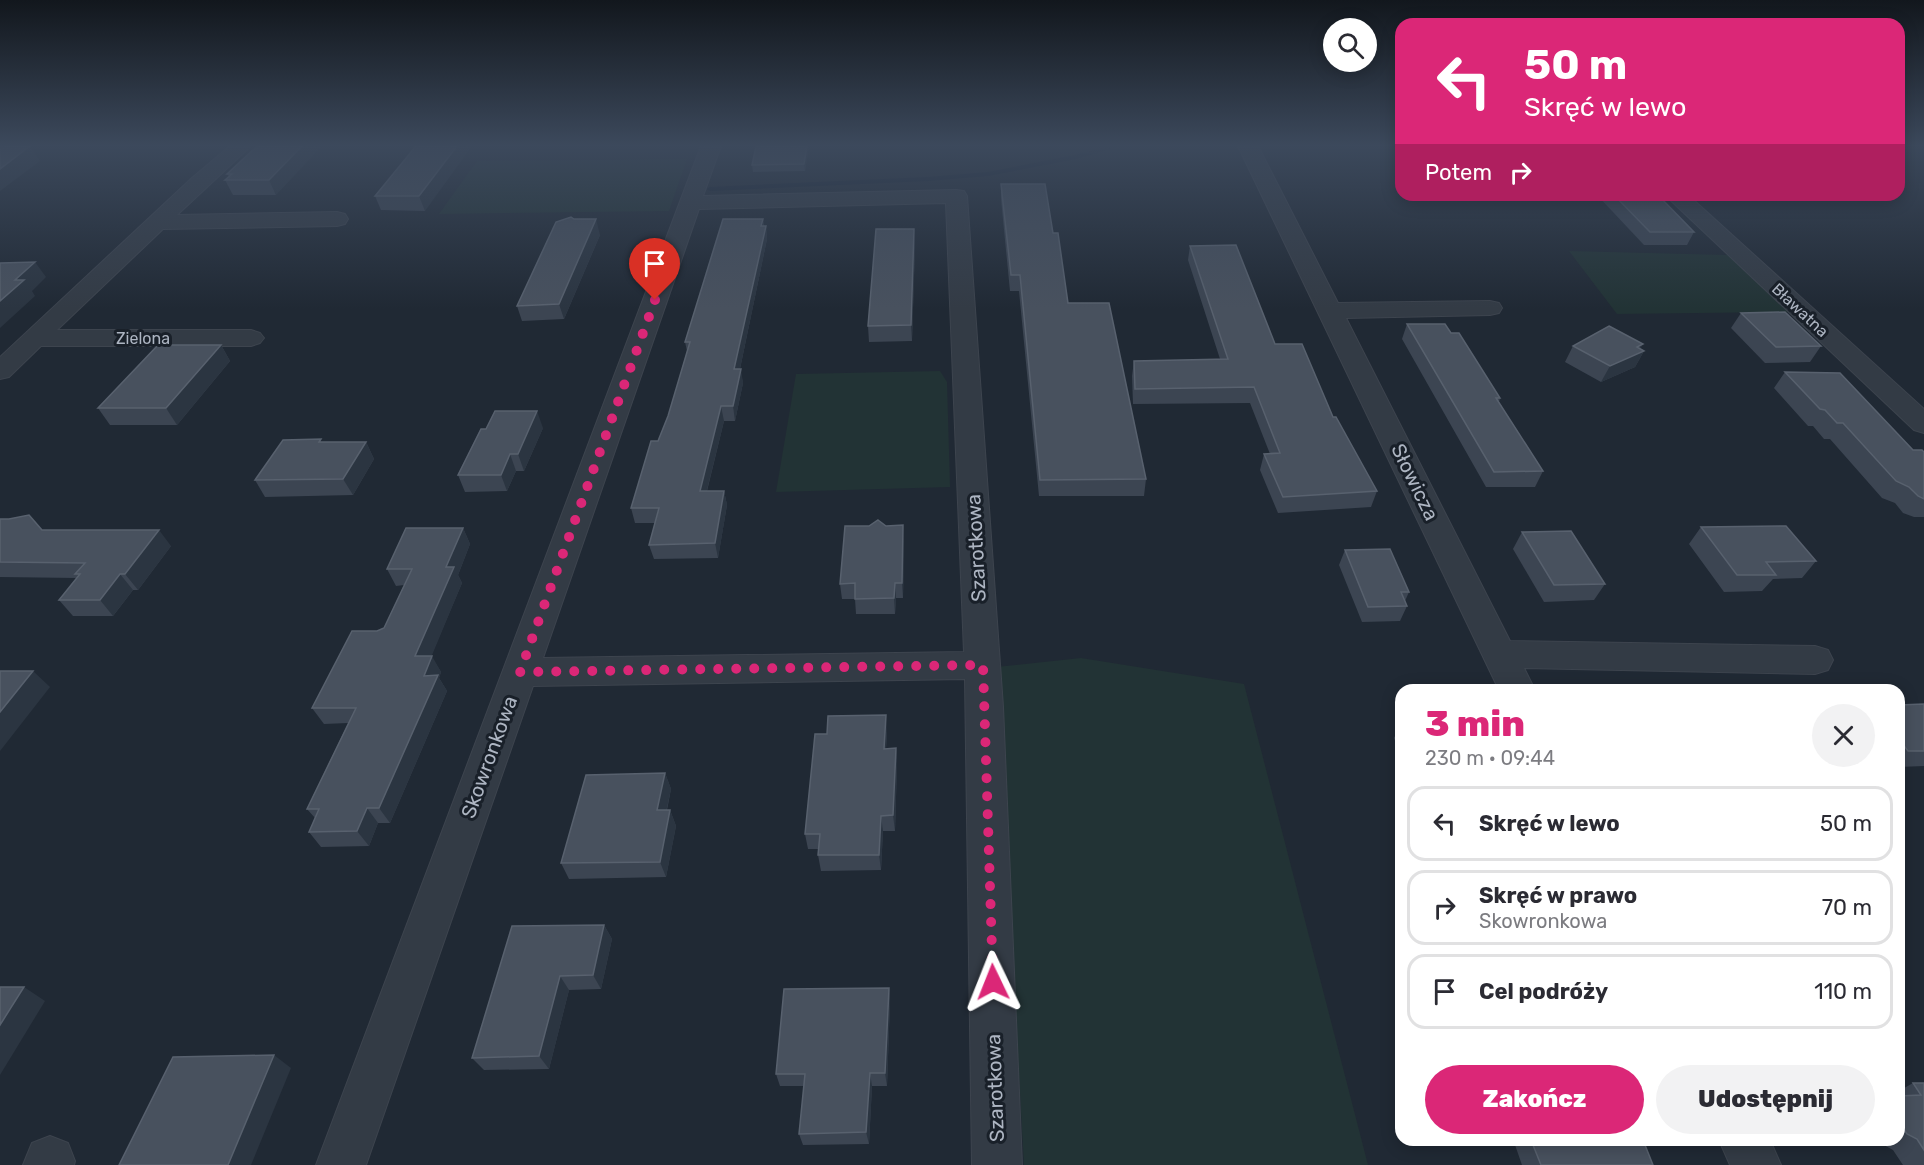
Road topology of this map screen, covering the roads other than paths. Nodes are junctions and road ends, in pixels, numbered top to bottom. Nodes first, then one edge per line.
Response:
1 (182, 200) edge
2 (791, 200) edge
3 (956, 200) edge
4 (1275, 200) edge
5 (1682, 201) edge
6 (691, 203) joint
7 (337, 219) dead end
8 (158, 222) junction
9 (1490, 308) dead end
10 (1331, 311) junction
11 (35, 338) junction
12 (251, 338) dead end
13 (0, 371) edge
14 (1924, 424) edge
15 (1499, 654) junction
16 (1815, 660) dead end
17 (983, 665) junction
18 (520, 672) junction
19 (1514, 684) edge
20 (1747, 1146) edge
21 (341, 1165) edge
22 (998, 1165) edge
23 (1756, 1165) edge

1 - 8 street
2 - 6 street, Szarotkowa
3 - 17 street, Szarotkowa
4 - 10 street, Słowicza
5 - 14 street, Bławatna
6 - 18 street, Skowronkowa
7 - 8 street
8 - 11 street
9 - 10 street
10 - 15 street, Słowicza
11 - 12 street, Zielona
11 - 13 street
15 - 16 street
15 - 19 street, Słowicza
17 - 18 street
17 - 22 street, Szarotkowa
18 - 21 street, Skowronkowa
20 - 23 street

